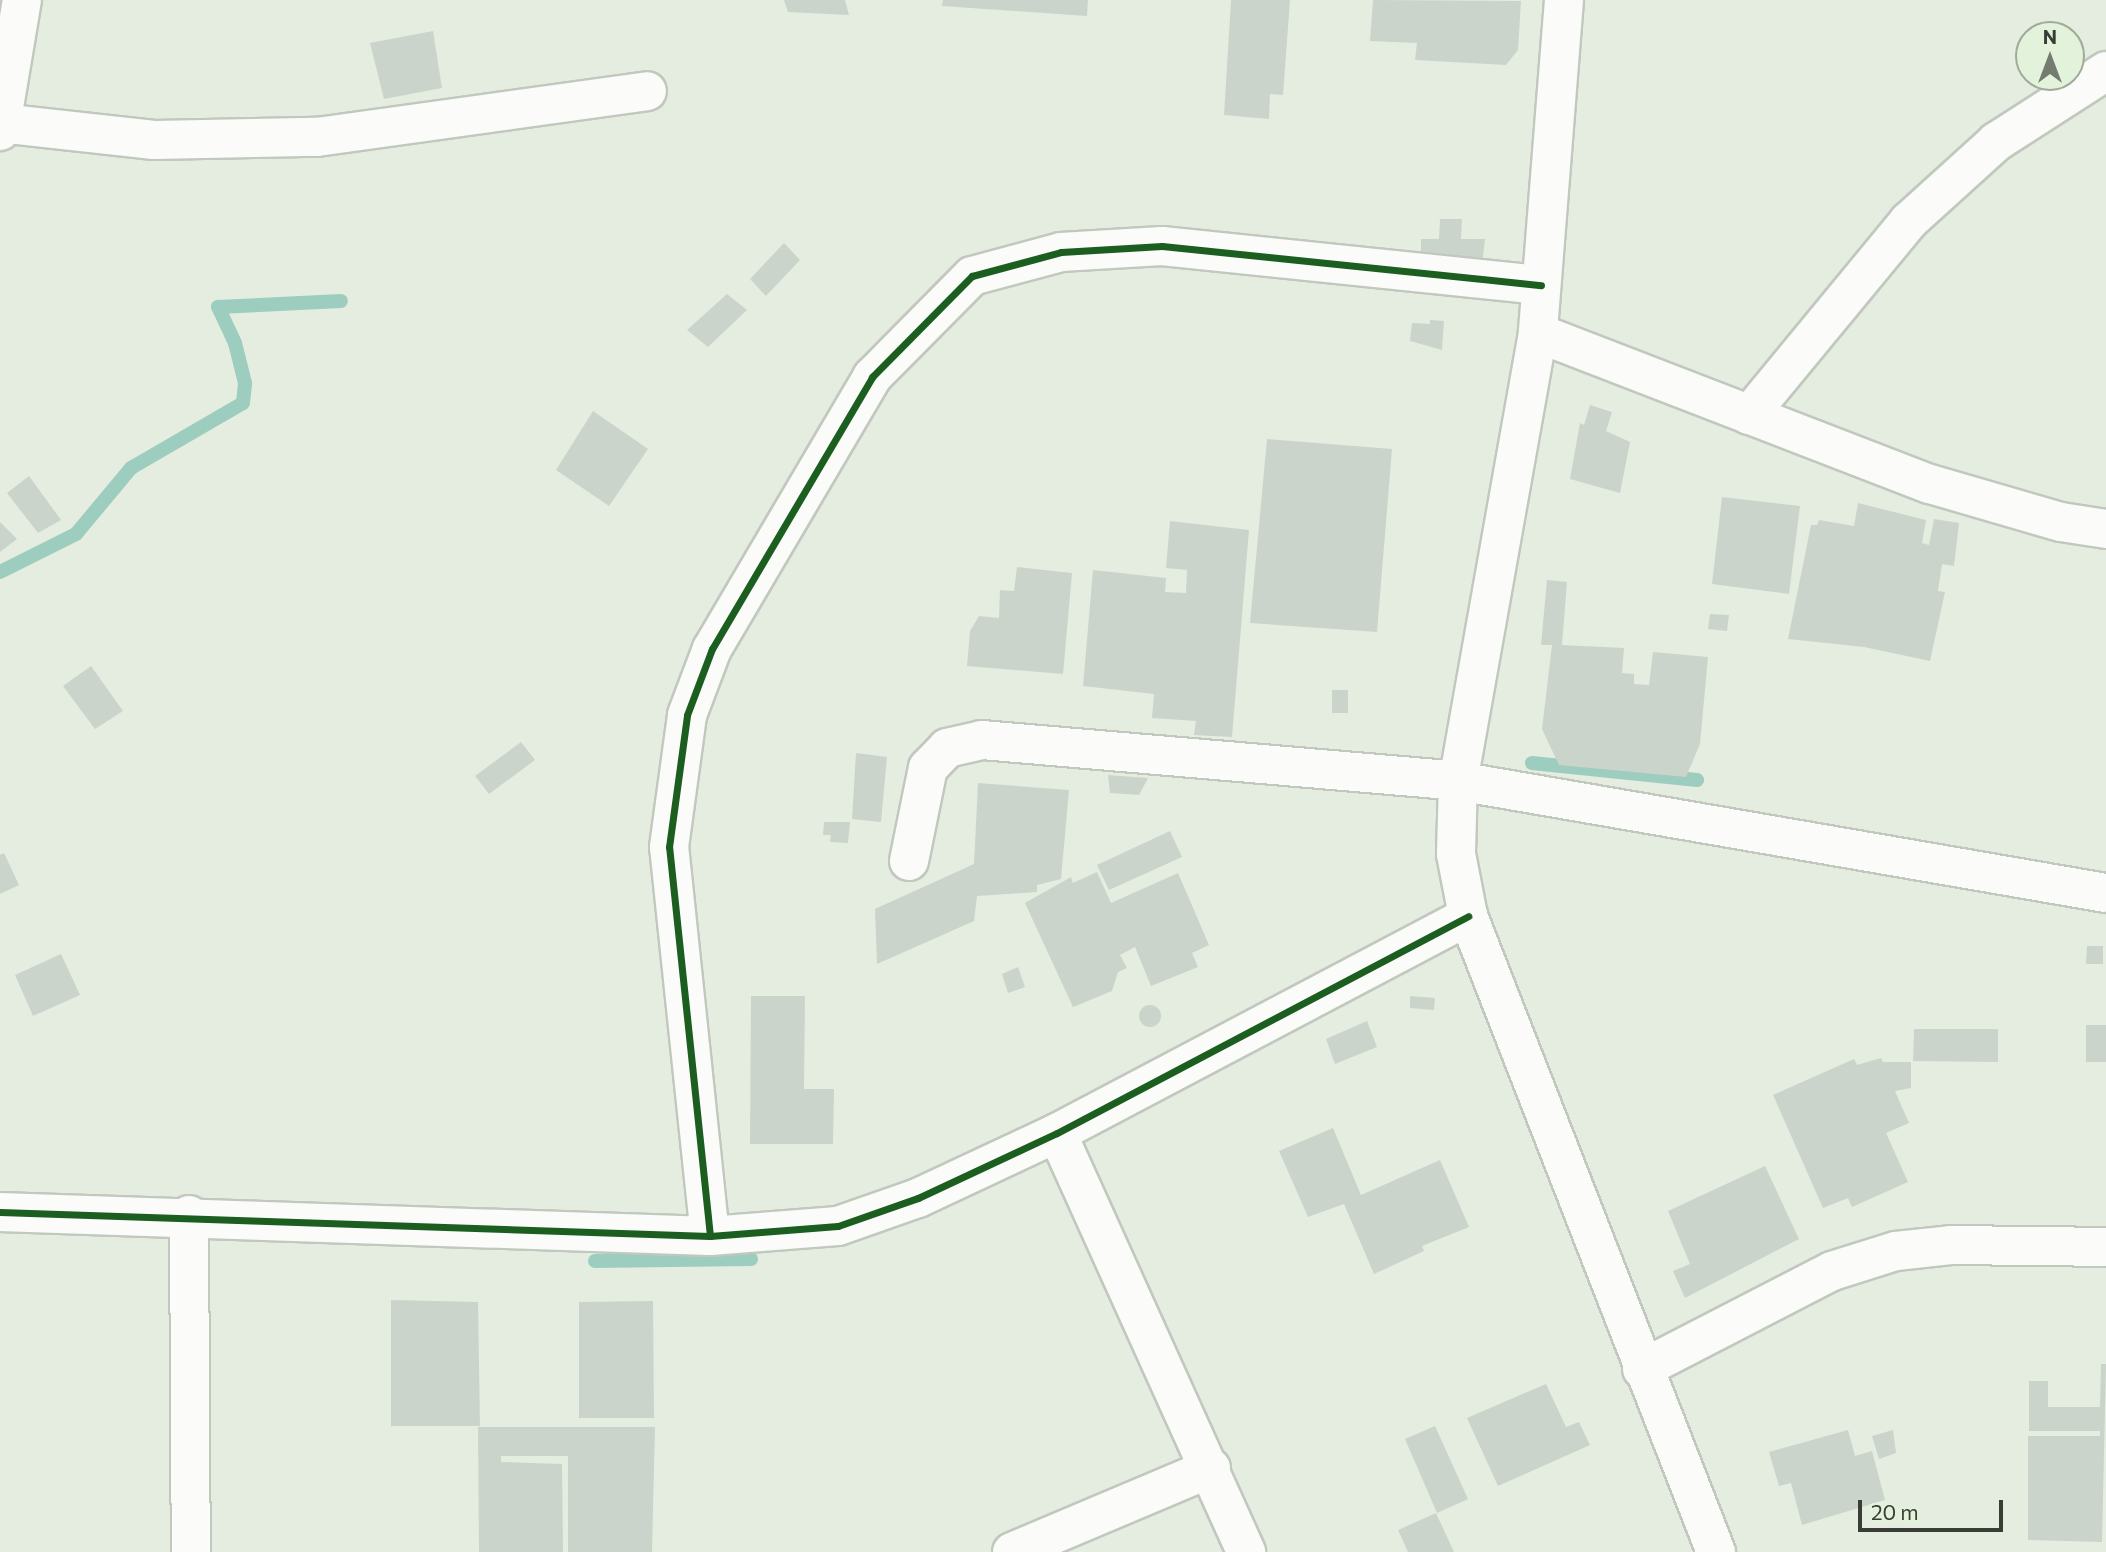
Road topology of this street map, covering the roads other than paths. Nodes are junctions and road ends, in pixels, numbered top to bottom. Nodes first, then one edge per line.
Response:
1 (22, 0) edge
2 (1564, 0) edge
3 (2106, 71) edge
4 (647, 91) dead end
5 (1, 125) edge
6 (1541, 285) junction
7 (1538, 333) junction
8 (1749, 415) junction
9 (2106, 529) edge
10 (1458, 781) junction
11 (909, 861) dead end
12 (2106, 893) edge
13 (1468, 916) junction
14 (1057, 1133) junction
15 (0, 1212) edge
16 (189, 1216) junction
17 (710, 1236) junction
18 (2106, 1247) edge
19 (1643, 1369) junction
20 (1211, 1468) junction
21 (191, 1552) edge
22 (1012, 1552) edge
23 (1246, 1552) edge
24 (1717, 1552) edge

1 - 5 street
2 - 6 street
3 - 8 street
4 - 5 street
6 - 7 street
6 - 17 street
7 - 8 street
7 - 10 street
8 - 9 street
10 - 11 street
10 - 12 street
10 - 13 street
13 - 14 street
13 - 19 street
14 - 17 street
14 - 20 street
15 - 16 street
16 - 17 street
16 - 21 street
18 - 19 street
19 - 24 street
20 - 22 street
20 - 23 street

